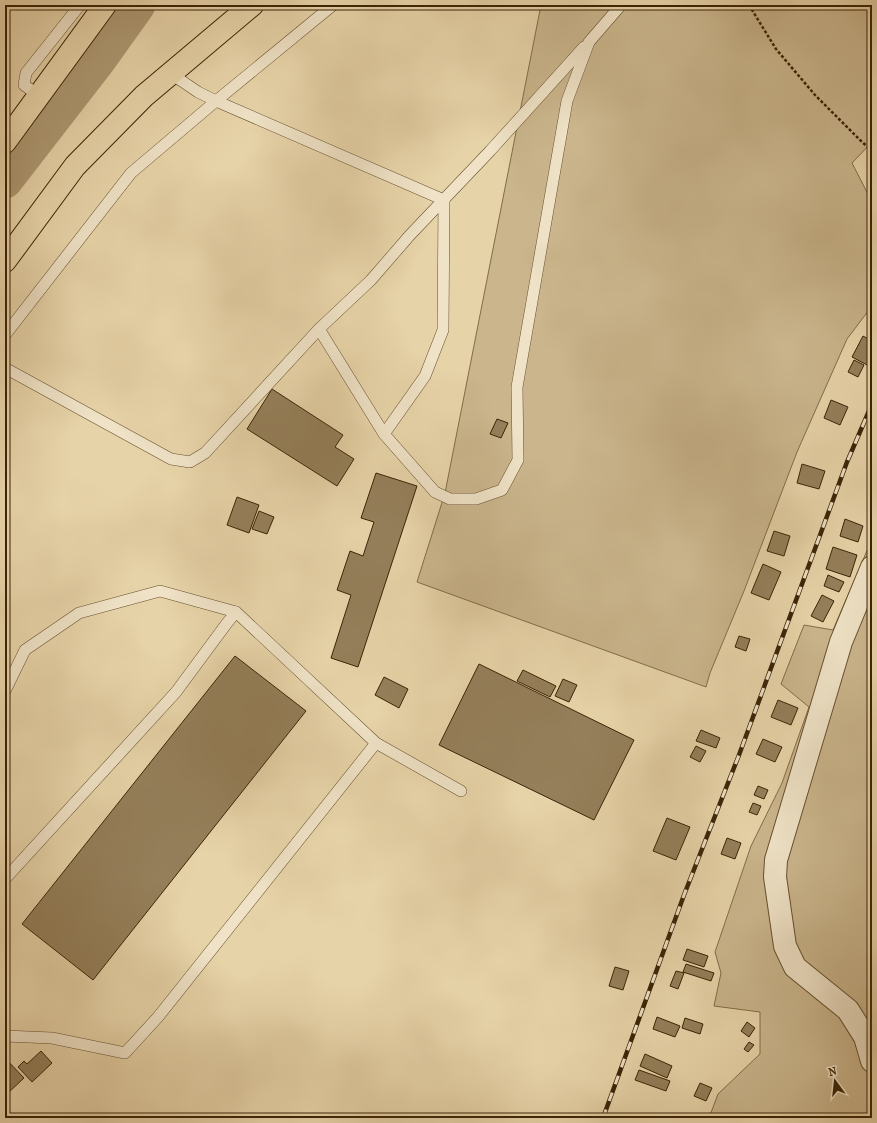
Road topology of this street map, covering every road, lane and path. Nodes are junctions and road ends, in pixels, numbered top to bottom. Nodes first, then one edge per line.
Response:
1 (80, 5) edge
2 (105, 5) edge
3 (252, 5) edge
4 (333, 5) edge
5 (622, 5) edge
6 (749, 5) edge
7 (589, 42) junction
8 (170, 74) junction
9 (38, 95) junction
10 (216, 101) junction
11 (5, 142) edge
12 (872, 151) edge
13 (444, 200) junction
14 (5, 261) edge
15 (320, 329) junction
16 (5, 335) edge
17 (5, 368) edge
18 (384, 434) junction
19 (872, 568) edge
20 (236, 612) junction
21 (5, 691) edge
22 (376, 742) junction
23 (461, 792) dead end
24 (5, 879) edge
25 (5, 1036) edge
26 (872, 1061) edge

1 - 9 lane
2 - 9 highway
3 - 8 highway
4 - 10 lane
5 - 7 lane
6 - 12 path
7 - 13 lane
7 - 18 lane
8 - 10 lane
8 - 14 highway
9 - 11 highway
10 - 13 lane
10 - 16 lane
13 - 15 lane
13 - 18 lane
15 - 17 lane
15 - 18 lane
19 - 26 street
20 - 21 lane
20 - 22 lane
20 - 24 lane
22 - 23 lane
22 - 25 lane

